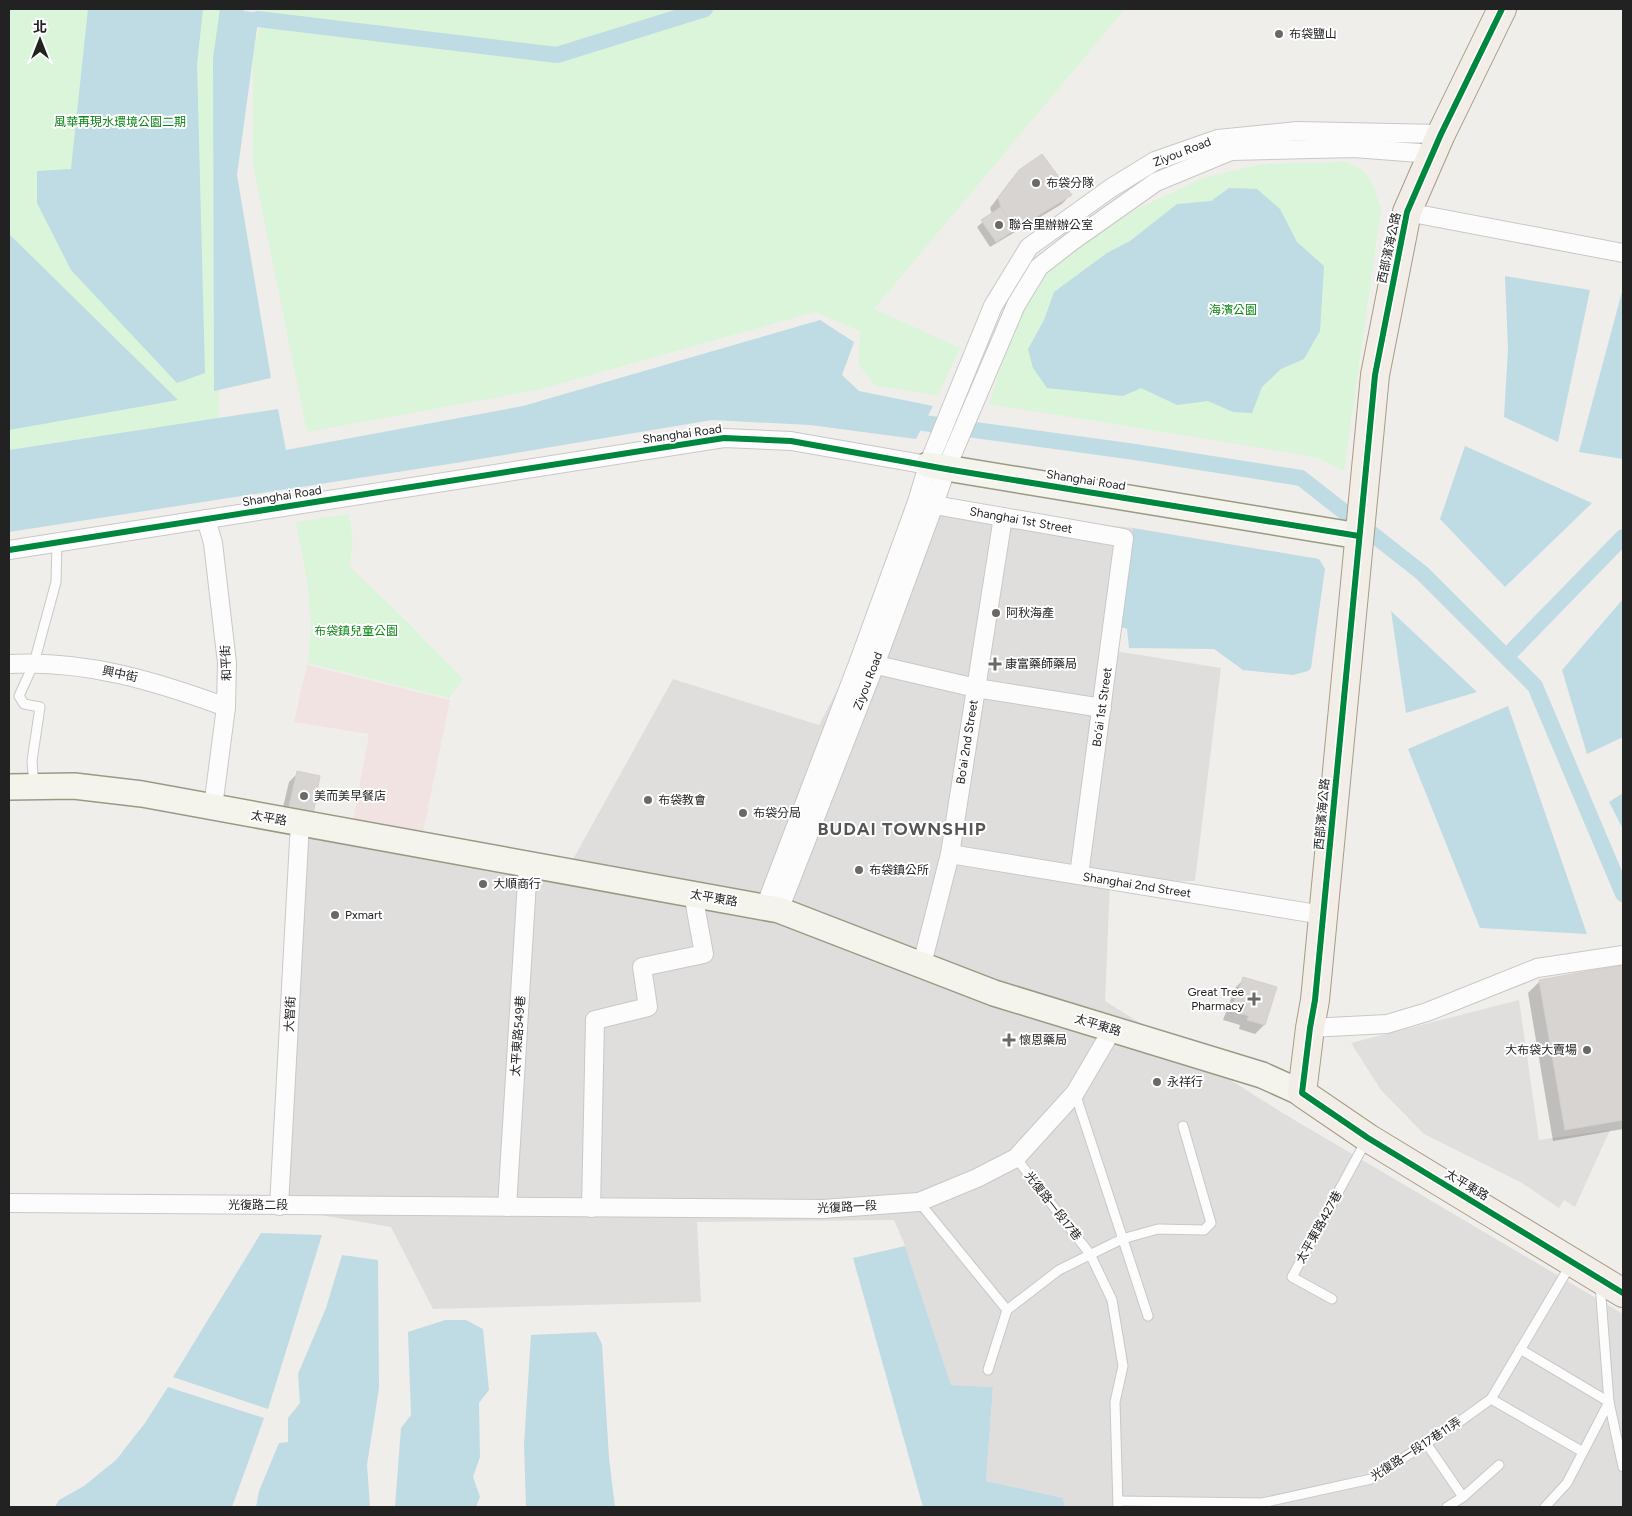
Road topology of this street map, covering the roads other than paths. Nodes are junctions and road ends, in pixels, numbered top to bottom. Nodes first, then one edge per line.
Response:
1 (1502, 9) edge
2 (1436, 144) junction
3 (1407, 212) junction
4 (1623, 253) edge
5 (941, 458) junction
6 (926, 504) junction
7 (996, 516) junction
8 (206, 519) junction
9 (1359, 536) junction
10 (1124, 538) joint
11 (57, 543) junction
12 (9, 550) edge
13 (34, 663) junction
14 (867, 663) junction
15 (9, 664) edge
16 (976, 688) junction
17 (226, 707) junction
18 (1102, 708) junction
19 (9, 787) edge
20 (34, 787) junction
21 (213, 807) junction
22 (300, 823) junction
23 (950, 854) junction
24 (528, 865) junction
25 (1079, 875) junction
26 (693, 894) junction
27 (772, 908) junction
28 (1324, 915) junction
29 (1623, 955) edge
30 (922, 964) junction
31 (1310, 1028) junction
32 (1112, 1030) junction
33 (1075, 1093) junction
34 (1302, 1093) junction
35 (1183, 1126) dead end
36 (1368, 1138) junction
37 (1016, 1158) junction
38 (919, 1202) junction
39 (9, 1203) edge
40 (280, 1206) junction
41 (507, 1207) junction
42 (591, 1208) junction
43 (1122, 1239) junction
44 (1090, 1254) junction
45 (1572, 1262) junction
46 (1599, 1278) junction
47 (1623, 1293) edge
48 (1332, 1299) dead end
49 (1007, 1310) junction
50 (1148, 1316) dead end
51 (1520, 1349) junction
52 (988, 1370) dead end
53 (1491, 1399) junction
54 (1609, 1402) junction
55 (1426, 1443) junction
56 (1583, 1452) junction
57 (1499, 1465) dead end
58 (1623, 1467) edge
59 (1463, 1497) junction
60 (1118, 1504) edge
61 (1447, 1507) edge
62 (1545, 1507) edge

1 - 2 main road, 西部濱海公路
2 - 3 main road, 西部濱海公路
2 - 5 street, Ziyou Road
2 - 5 street, Ziyou Road
3 - 4 street
3 - 9 main road, 西部濱海公路
5 - 6 street, Ziyou Road
5 - 8 street, Shanghai Road
5 - 9 main road, Shanghai Road
6 - 7 street, Shanghai 1st Street
6 - 14 street, Ziyou Road
7 - 10 street, Shanghai 1st Street
7 - 16 street, Bo’ai 2nd Street
8 - 11 street, Shanghai Road
8 - 17 street, 和平街
9 - 28 main road, 西部濱海公路
10 - 18 street, Bo’ai 1st Street
11 - 12 street, Shanghai Road
11 - 13 lane
13 - 15 street, 興中街
13 - 17 street, 興中街
13 - 20 lane
14 - 16 street
14 - 27 street, Ziyou Road
16 - 18 street
16 - 23 street, Bo’ai 2nd Street
17 - 21 street, 和平街
18 - 25 street, Bo’ai 1st Street
19 - 20 main road, 太平路
20 - 21 main road, 太平路
21 - 22 main road, 太平路
22 - 24 main road, 太平路
22 - 40 street, 大智街
23 - 25 street, Shanghai 2nd Street
23 - 30 street, Bo’ai 2nd Street
24 - 26 main road, 太平東路
24 - 41 street, 太平東路549巷
25 - 28 street, Shanghai 2nd Street
26 - 27 main road, 太平東路
26 - 42 street
27 - 30 main road, 太平東路
28 - 31 main road, 西部濱海公路
29 - 31 street
30 - 32 main road, 太平東路
31 - 34 main road, 西部濱海公路
32 - 33 street, 光復路一段
32 - 34 main road, 太平東路
33 - 37 street, 光復路一段
33 - 43 lane
34 - 36 main road, 太平東路
35 - 43 lane
36 - 45 main road, 太平東路
36 - 48 lane, 太平東路427巷
37 - 38 street, 光復路一段
37 - 44 lane, 光復路一段17巷
38 - 42 street, 光復路一段
38 - 49 lane
39 - 40 street, 光復路二段
40 - 41 street, 光復路二段
41 - 42 street, 光復路一段
43 - 44 lane
43 - 50 lane
44 - 49 lane
44 - 60 lane, 光復路一段17巷
45 - 46 main road, 太平東路
45 - 51 lane, 光復路一段17巷11弄
46 - 47 main road, 太平東路
46 - 54 lane
49 - 52 lane
51 - 53 lane, 光復路一段17巷11弄
51 - 54 lane
53 - 55 lane, 光復路一段17巷11弄
53 - 56 lane
54 - 56 lane
54 - 58 lane
55 - 59 lane
55 - 60 lane, 光復路一段17巷11弄
56 - 62 lane
57 - 59 lane
59 - 61 lane

